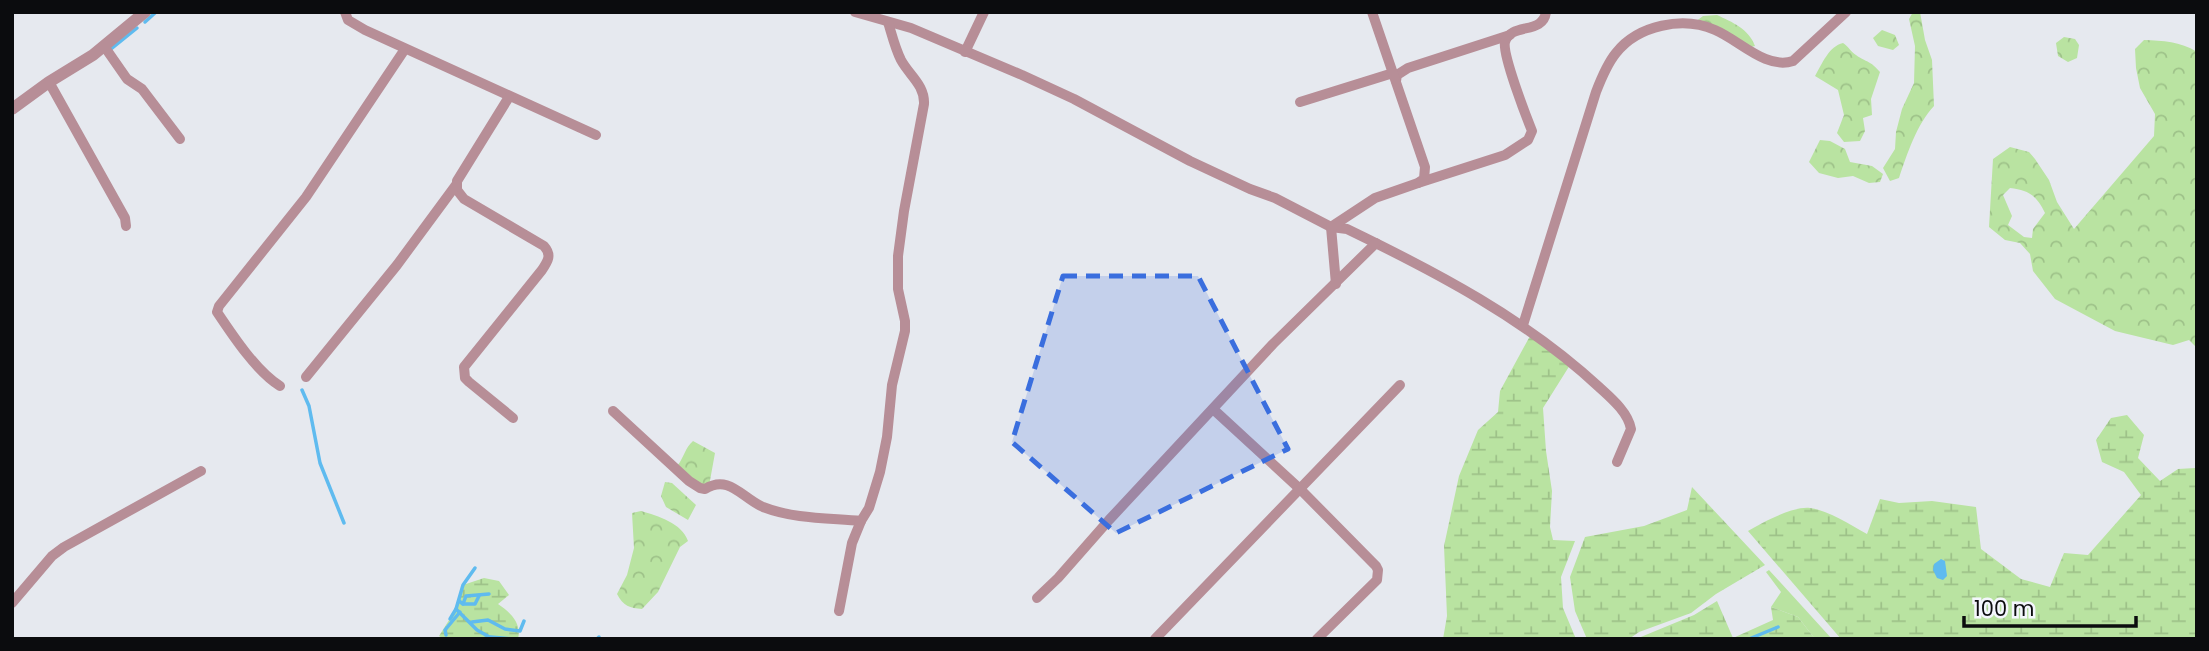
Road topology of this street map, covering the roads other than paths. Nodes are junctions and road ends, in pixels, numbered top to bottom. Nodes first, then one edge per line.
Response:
1 (145, 12) edge
2 (345, 12) edge
3 (855, 12) edge
4 (984, 12) edge
5 (1373, 12) edge
6 (1546, 12) edge
7 (1846, 12) edge
8 (888, 22) junction
9 (1513, 34) junction
10 (104, 46) junction
11 (405, 50) junction
12 (965, 52) junction
13 (1395, 77) junction
14 (49, 82) junction
15 (509, 97) junction
16 (1300, 102) dead end
17 (12, 109) edge
18 (596, 135) dead end
19 (180, 139) dead end
20 (1418, 183) junction
21 (456, 186) junction
22 (126, 226) dead end
23 (1331, 227) junction
24 (1376, 243) junction
25 (1336, 284) junction
26 (1523, 325) junction
27 (306, 377) dead end
28 (1401, 385) dead end
29 (280, 386) dead end
30 (1213, 409) junction
31 (612, 411) dead end
32 (513, 418) dead end
33 (1617, 461) dead end
34 (201, 471) dead end
35 (1301, 490) junction
36 (861, 521) junction
37 (1037, 598) dead end
38 (12, 603) edge
39 (839, 611) dead end
40 (1155, 639) edge
41 (1317, 639) edge

1 - 10 street
2 - 11 street
3 - 8 street
4 - 12 street
5 - 13 street
6 - 9 street
7 - 26 street
8 - 12 street
8 - 36 street
9 - 13 street
9 - 20 street
10 - 14 street
10 - 19 street
11 - 15 street
11 - 29 street
12 - 23 street
13 - 16 street
13 - 20 street
14 - 17 street
14 - 22 street
15 - 18 street
15 - 21 street
20 - 23 street
21 - 27 street
21 - 32 street
23 - 24 street
23 - 25 street
24 - 25 street
24 - 26 street
25 - 30 street
26 - 33 street
28 - 35 street
30 - 35 street
30 - 37 street
31 - 36 street
34 - 38 street
35 - 40 street
35 - 41 street
36 - 39 street

